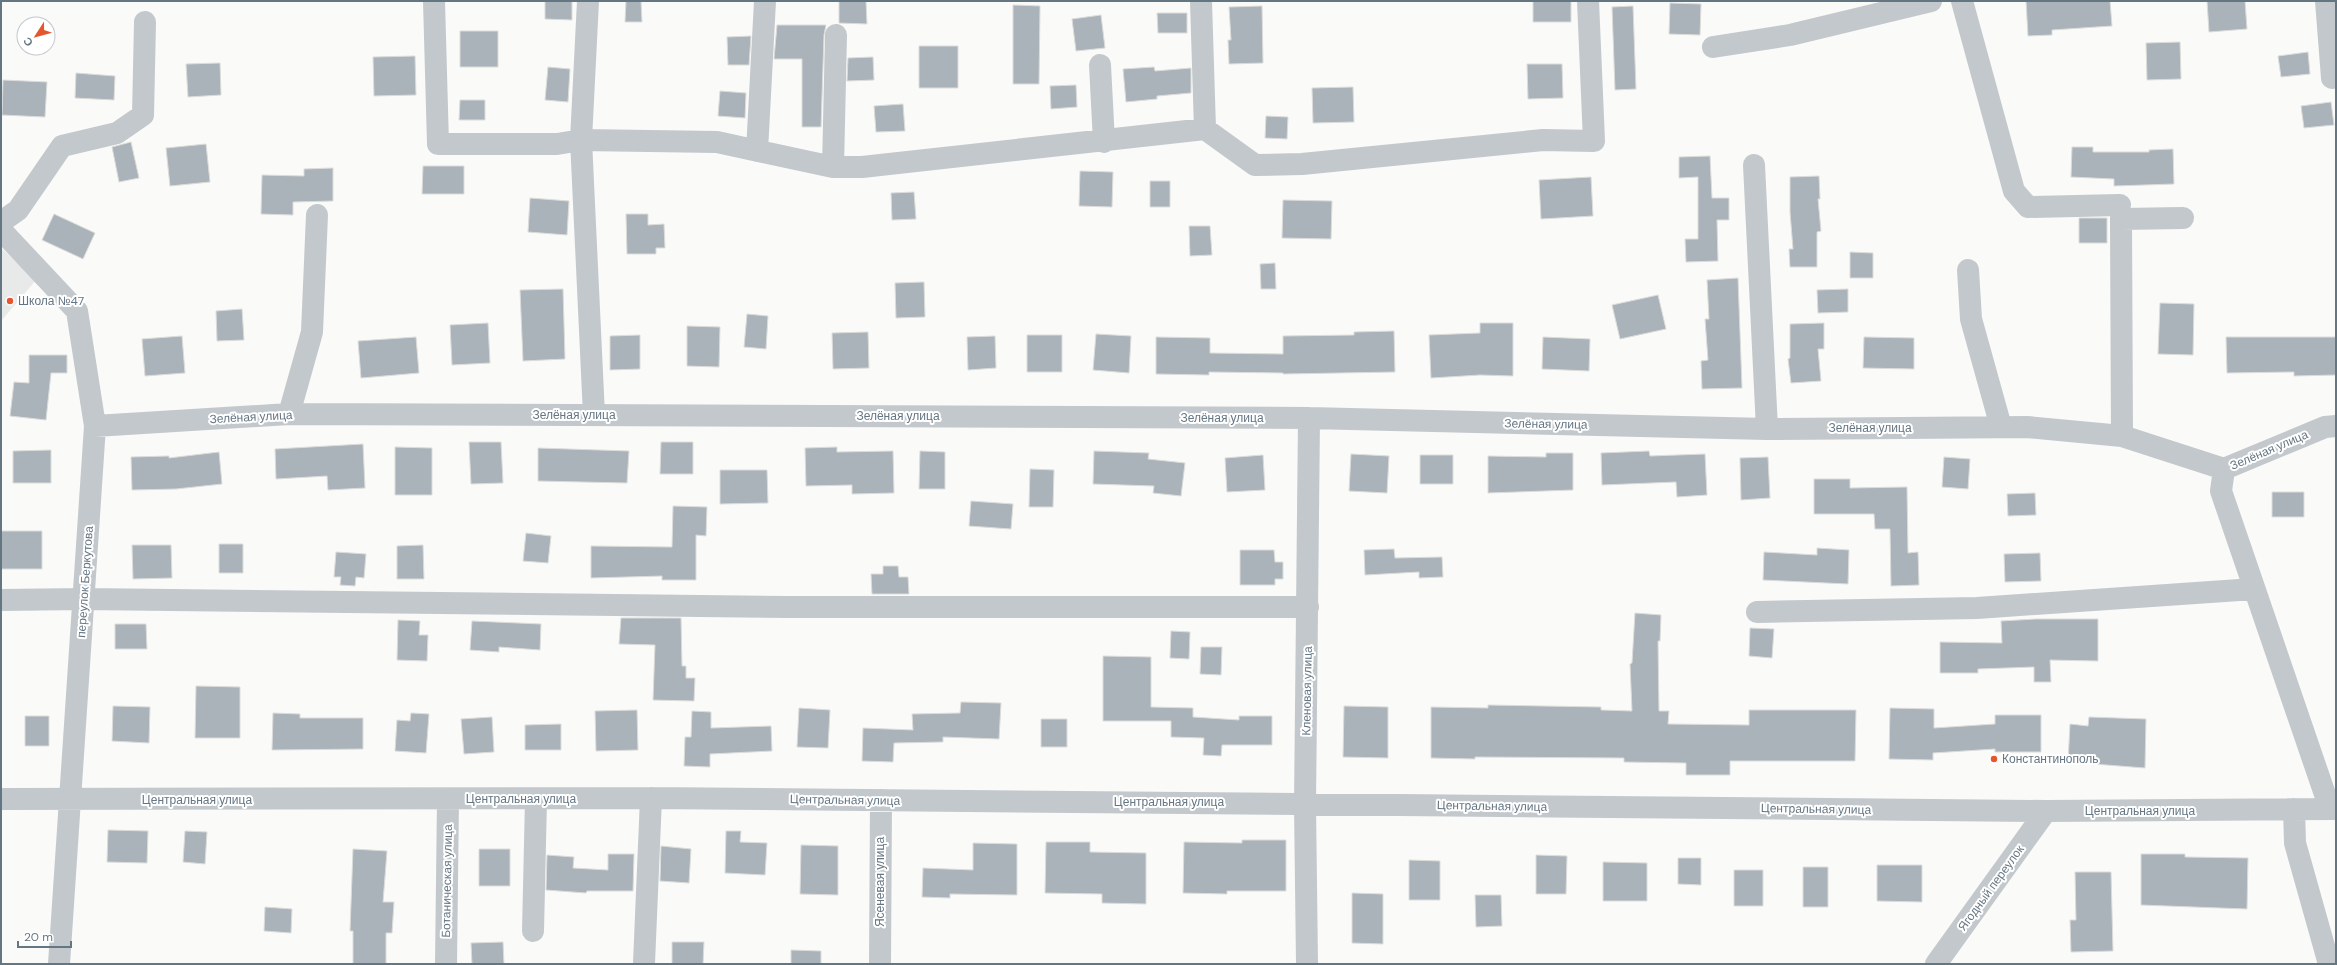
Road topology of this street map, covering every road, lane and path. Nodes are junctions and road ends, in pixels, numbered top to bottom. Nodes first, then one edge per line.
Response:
1 (434, 1) edge
2 (588, 1) edge
3 (765, 1) edge
4 (1201, 1) edge
5 (1588, 1) edge
6 (1931, 1) edge
7 (1962, 1) edge
8 (2326, 1) edge
9 (145, 22) dead end
10 (836, 35) dead end
11 (1713, 47) dead end
12 (1100, 65) dead end
13 (2332, 78) dead end
14 (1205, 129) junction
15 (581, 140) junction
16 (1104, 142) junction
17 (757, 151) junction
18 (1754, 165) dead end
19 (833, 167) junction
20 (2120, 205) dead end
21 (317, 215) dead end
22 (2183, 218) dead end
23 (1, 222) edge
24 (1, 230) edge
25 (1968, 270) dead end
26 (289, 414) junction
27 (594, 415) junction
28 (1309, 418) junction
29 (95, 426) junction
30 (2336, 426) edge
31 (2001, 427) junction
32 (1767, 429) junction
33 (2122, 436) junction
34 (2224, 469) junction
35 (2254, 589) junction
36 (84, 599) junction
37 (1, 600) edge
38 (1308, 607) junction
39 (1757, 612) dead end
40 (652, 798) junction
41 (1, 799) edge
42 (448, 799) junction
43 (536, 799) junction
44 (71, 800) junction
45 (881, 800) junction
46 (1305, 804) junction
47 (2294, 809) junction
48 (2333, 809) edge
49 (2046, 811) junction
50 (533, 931) dead end
51 (644, 963) dead end
52 (59, 964) edge
53 (446, 964) edge
54 (880, 964) edge
55 (1307, 964) edge
56 (1936, 964) edge
57 (2329, 964) edge

1 - 15 street
2 - 15 street
3 - 17 street
4 - 14 street
5 - 14 street
6 - 11 street
7 - 20 street
8 - 13 street
9 - 23 street
10 - 19 street
12 - 16 street
14 - 16 street
15 - 17 street
15 - 27 street
16 - 19 street
17 - 19 street
18 - 32 street
21 - 26 street
22 - 33 street
24 - 29 street, переулок Беркутова
25 - 31 street
26 - 27 street, Зелёная улица
26 - 29 street, Зелёная улица
27 - 28 street, Зелёная улица
28 - 32 street, Зелёная улица
28 - 38 street, Кленовая улица
29 - 36 street, переулок Беркутова
30 - 34 street, Зелёная улица
31 - 32 street, Зелёная улица
31 - 33 street, Зелёная улица
33 - 34 street, Зелёная улица
34 - 35 street
35 - 39 street
35 - 48 street
36 - 37 street
36 - 38 street
36 - 44 street, переулок Беркутова
38 - 46 street, Кленовая улица
40 - 43 street, Центральная улица
40 - 45 street, Центральная улица
40 - 51 street
41 - 44 street, Центральная улица
42 - 43 street, Центральная улица
42 - 44 street, Центральная улица
42 - 53 street, Ботаническая улица
43 - 50 street
44 - 52 street, переулок Беркутова
45 - 46 street, Центральная улица
45 - 54 street, Ясеневая улица
46 - 49 street, Центральная улица
46 - 55 street, Кленовая улица
47 - 48 street, Центральная улица
47 - 49 street, Центральная улица
47 - 57 street
49 - 56 street, Ягодный переулок

